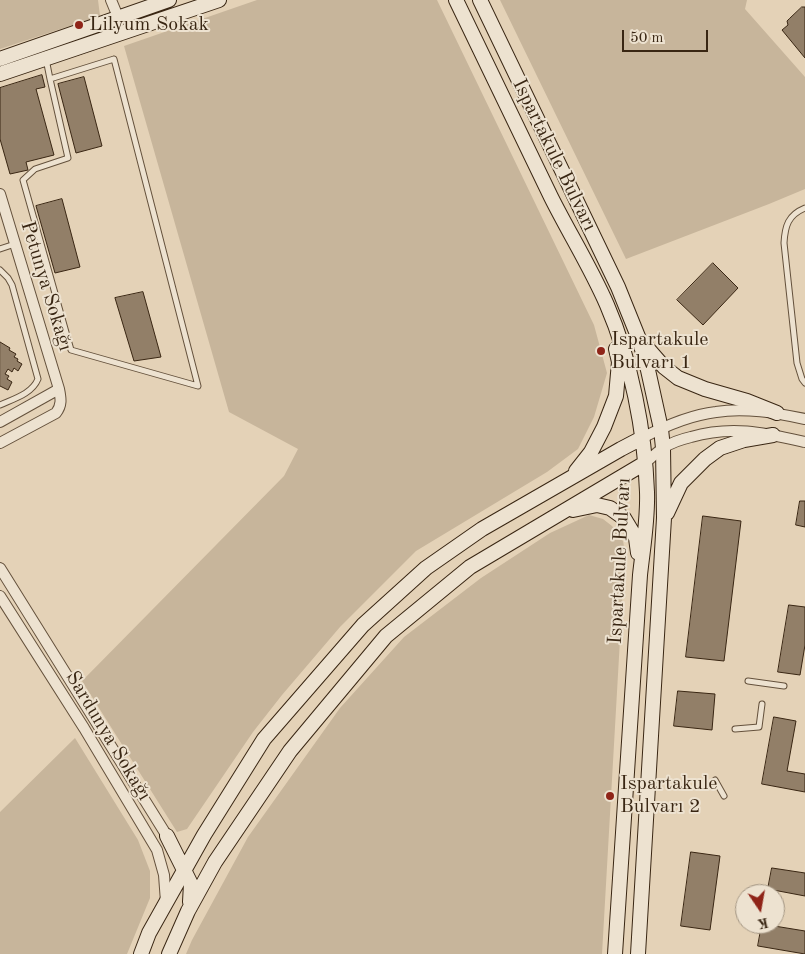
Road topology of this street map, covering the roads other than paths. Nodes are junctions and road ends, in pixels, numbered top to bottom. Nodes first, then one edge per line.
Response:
1 (111, 0) edge
2 (169, 0) edge
3 (218, 0) edge
4 (456, 0) edge
5 (480, 0) edge
6 (118, 18) junction
7 (123, 32) junction
8 (0, 59) edge
9 (46, 59) junction
10 (0, 74) edge
11 (50, 79) junction
12 (0, 194) edge
13 (805, 208) edge
14 (15, 244) junction
15 (0, 249) edge
16 (0, 270) edge
17 (608, 306) junction
18 (639, 339) junction
19 (805, 383) edge
20 (59, 389) junction
21 (0, 405) edge
22 (777, 413) junction
23 (805, 419) edge
24 (0, 422) edge
25 (661, 429) junction
26 (773, 435) junction
27 (642, 438) junction
28 (805, 442) edge
29 (0, 443) edge
30 (663, 448) junction
31 (645, 463) junction
32 (570, 479) junction
33 (563, 512) junction
34 (664, 518) junction
35 (0, 568) edge
36 (640, 575) junction
37 (0, 596) edge
38 (748, 681) dead end
39 (784, 686) dead end
40 (81, 698) junction
41 (762, 704) dead end
42 (72, 708) junction
43 (736, 729) dead end
44 (715, 780) dead end
45 (724, 796) dead end
46 (204, 835) junction
47 (167, 836) junction
48 (184, 871) junction
49 (166, 902) junction
50 (188, 911) junction
51 (141, 954) edge
52 (169, 954) edge
53 (615, 954) edge
54 (638, 954) edge

1 - 6 street
2 - 6 main road
3 - 7 main road
4 - 17 main road, Ispartakule Bulvarı
5 - 18 main road, Ispartakule Bulvarı
6 - 7 main road
6 - 8 main road
7 - 9 main road
9 - 10 main road
9 - 11 lane
11 - 11 lane
12 - 14 street, Petunya Sokağı
13 - 19 lane
14 - 15 lane
14 - 20 street, Petunya Sokağı
16 - 21 lane
17 - 27 main road, Ispartakule Bulvarı
17 - 32 main road
18 - 22 main road
18 - 25 main road, Ispartakule Bulvarı
20 - 24 street
20 - 29 street
22 - 23 street
22 - 25 street
25 - 27 street
25 - 30 main road, Ispartakule Bulvarı
26 - 28 street
26 - 30 street
26 - 34 main road
27 - 31 main road, Ispartakule Bulvarı
27 - 32 main road
30 - 31 street
30 - 34 main road, Ispartakule Bulvarı
31 - 33 main road
31 - 36 main road, Ispartakule Bulvarı
32 - 46 main road
33 - 36 main road
33 - 50 main road
34 - 54 main road, Ispartakule Bulvarı
35 - 40 street, Sardunya Sokağı
36 - 53 main road, Ispartakule Bulvarı
37 - 42 street, Sardunya Sokağı
38 - 39 lane
40 - 42 street
40 - 47 street, Sardunya Sokağı
41 - 43 lane
42 - 49 street, Sardunya Sokağı
44 - 45 lane
46 - 47 main road
46 - 48 main road
47 - 48 main road
48 - 49 main road
48 - 50 main road
49 - 51 main road
50 - 52 main road

